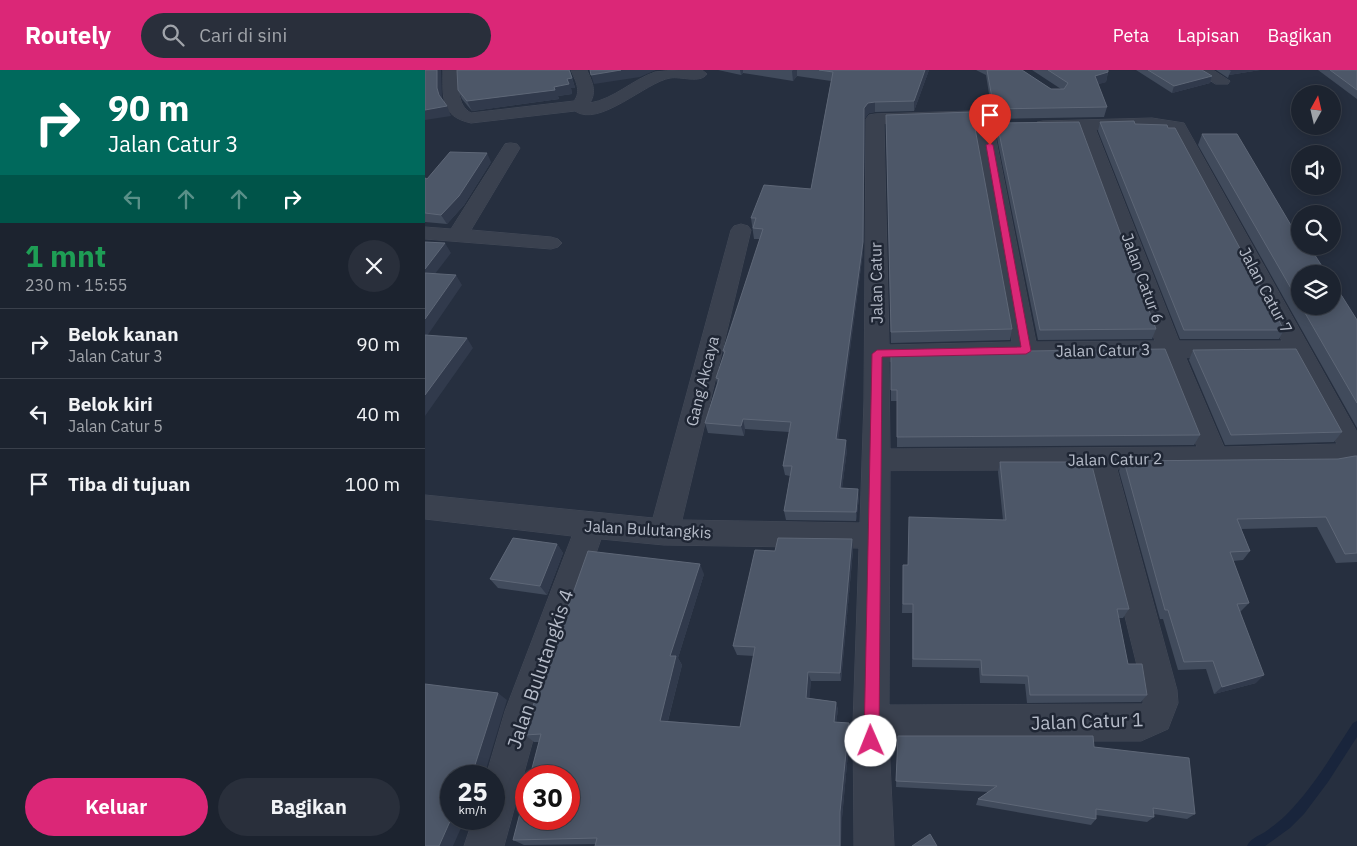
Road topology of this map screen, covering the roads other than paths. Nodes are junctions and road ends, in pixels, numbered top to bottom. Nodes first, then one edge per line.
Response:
1 (451, 70) edge
2 (579, 70) edge
3 (1201, 70) edge
4 (699, 74) dead end
5 (1222, 81) dead end
6 (579, 105) junction
7 (1085, 125) junction
8 (1030, 126) edge
9 (511, 148) dead end
10 (741, 230) dead end
11 (425, 233) edge
12 (457, 236) junction
13 (551, 243) dead end
14 (1170, 349) junction
15 (1298, 349) junction
16 (1026, 351) junction
17 (877, 354) junction
18 (1356, 454) edge
19 (1215, 458) junction
20 (1100, 459) junction
21 (875, 460) junction
22 (425, 507) edge
23 (591, 526) junction
24 (664, 532) junction
25 (873, 536) junction
26 (871, 723) junction
27 (505, 775) edge
28 (489, 830) edge
29 (485, 846) edge
30 (874, 846) edge

1 - 6 street
2 - 6 street
3 - 5 street
4 - 6 street
7 - 8 street
7 - 14 street, Jalan Catur 6
7 - 15 street, Jalan Catur 7
9 - 12 street
10 - 24 street, Gang Akcaya
11 - 12 street
12 - 13 street
14 - 15 street, Jalan Catur 3
14 - 16 street, Jalan Catur 3
14 - 19 street, Jalan Catur 6
15 - 18 street, Jalan Catur 7
16 - 17 street, Jalan Catur 3
16 - 17 street, Jalan Catur
17 - 21 street, Jalan Catur
18 - 19 street, Jalan Catur 2
19 - 20 street, Jalan Catur 2
20 - 21 street, Jalan Catur 2
20 - 26 street, Jalan Catur 1
21 - 25 street, Jalan Catur
22 - 23 street, Jalan Bulutangkis
23 - 24 street, Jalan Bulutangkis
23 - 27 street, Jalan Bulutangkis 4
24 - 25 street, Jalan Bulutangkis
25 - 26 street, Jalan Catur
26 - 30 street, Jalan Catur
28 - 29 street

